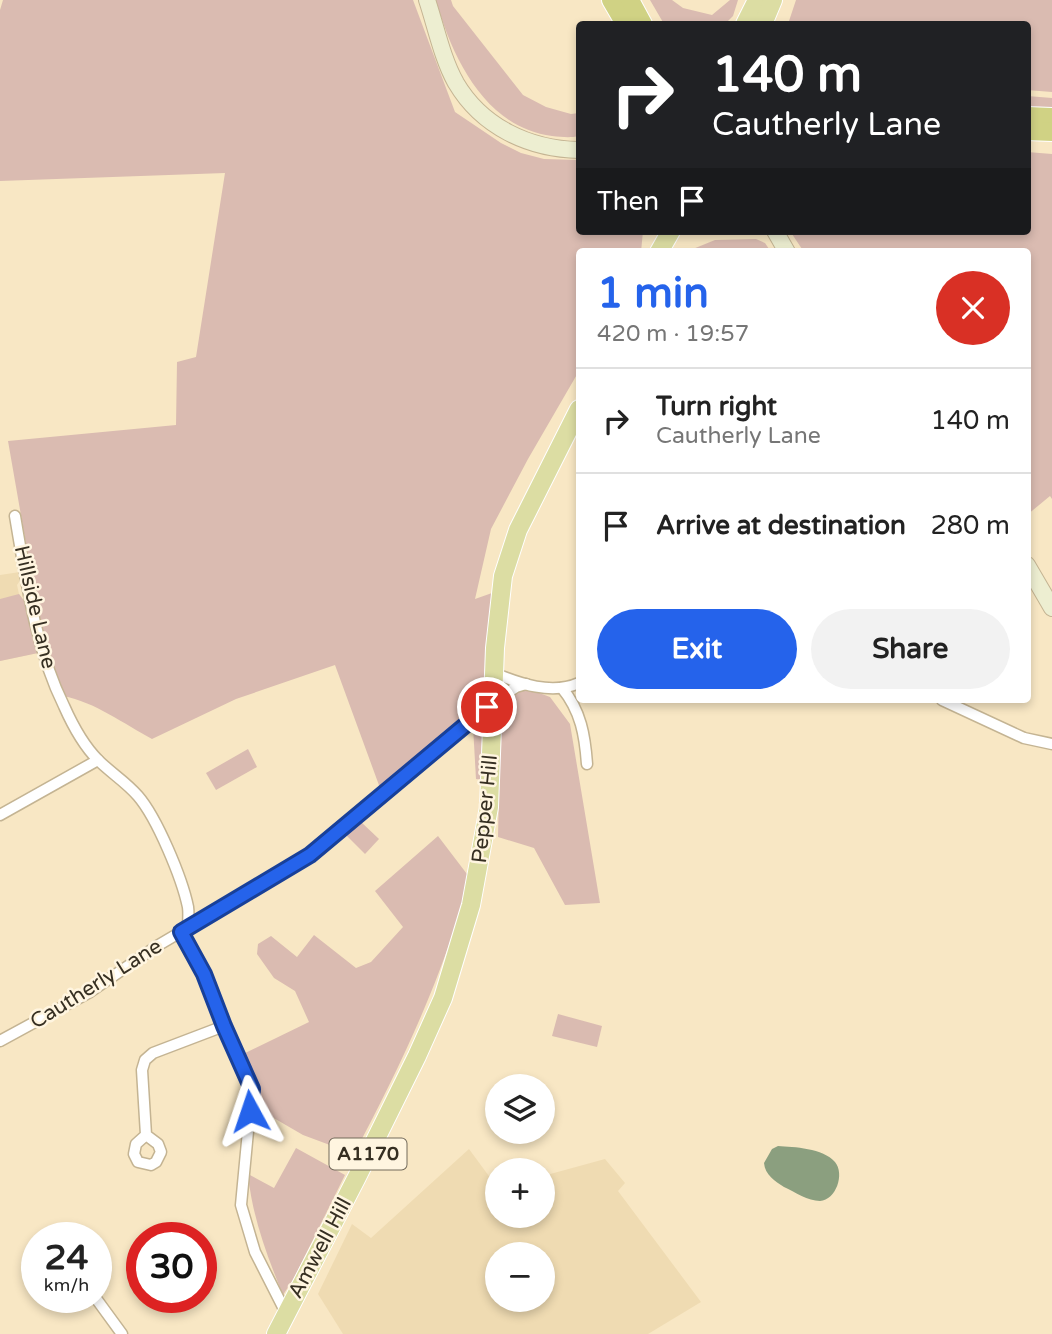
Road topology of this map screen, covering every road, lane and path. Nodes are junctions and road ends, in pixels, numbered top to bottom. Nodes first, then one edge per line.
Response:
1 (427, 0) edge
2 (611, 0) edge
3 (630, 0) edge
4 (757, 0) edge
5 (773, 0) edge
6 (623, 21) edge
7 (641, 21) edge
8 (746, 21) edge
9 (764, 21) edge
10 (1031, 116) edge
11 (1052, 117) edge
12 (1031, 131) edge
13 (1052, 132) edge
14 (576, 150) edge
15 (576, 415) edge
16 (15, 516) dead end
17 (1031, 572) edge
18 (1052, 608) edge
19 (494, 673) junction
20 (526, 684) junction
21 (576, 684) edge
22 (562, 688) junction
23 (494, 702) junction
24 (948, 703) edge
25 (1052, 744) edge
26 (98, 760) junction
27 (587, 764) dead end
28 (0, 815) edge
29 (188, 908) junction
30 (205, 919) junction
31 (184, 930) junction
32 (452, 970) joint
33 (224, 1026) junction
34 (0, 1041) edge
35 (146, 1135) dead end
36 (107, 1313) edge
37 (286, 1313) junction
38 (122, 1334) edge
39 (276, 1334) edge

1 - 14 main road
2 - 6 highway
3 - 7 highway
4 - 8 main road
5 - 9 main road
10 - 11 highway
12 - 13 highway
15 - 19 main road, Pepper Hill / A1170
16 - 26 street, Hillside Lane
17 - 18 main road
19 - 20 street
19 - 23 main road, Pepper Hill / A1170
20 - 22 street
20 - 23 street, Cautherly Lane
21 - 22 street
22 - 27 street
23 - 30 street, Cautherly Lane
23 - 32 main road, Pepper Hill / A1170
24 - 25 street
26 - 28 street
26 - 29 street, Hillside Lane
29 - 30 street
29 - 31 street, Hillside Lane
30 - 31 street, Cautherly Lane
31 - 33 street
31 - 34 street, Cautherly Lane
32 - 37 main road, Amwell Hill / A1170
33 - 35 street
33 - 37 street
36 - 38 street
37 - 39 main road, Amwell Hill / A1170

